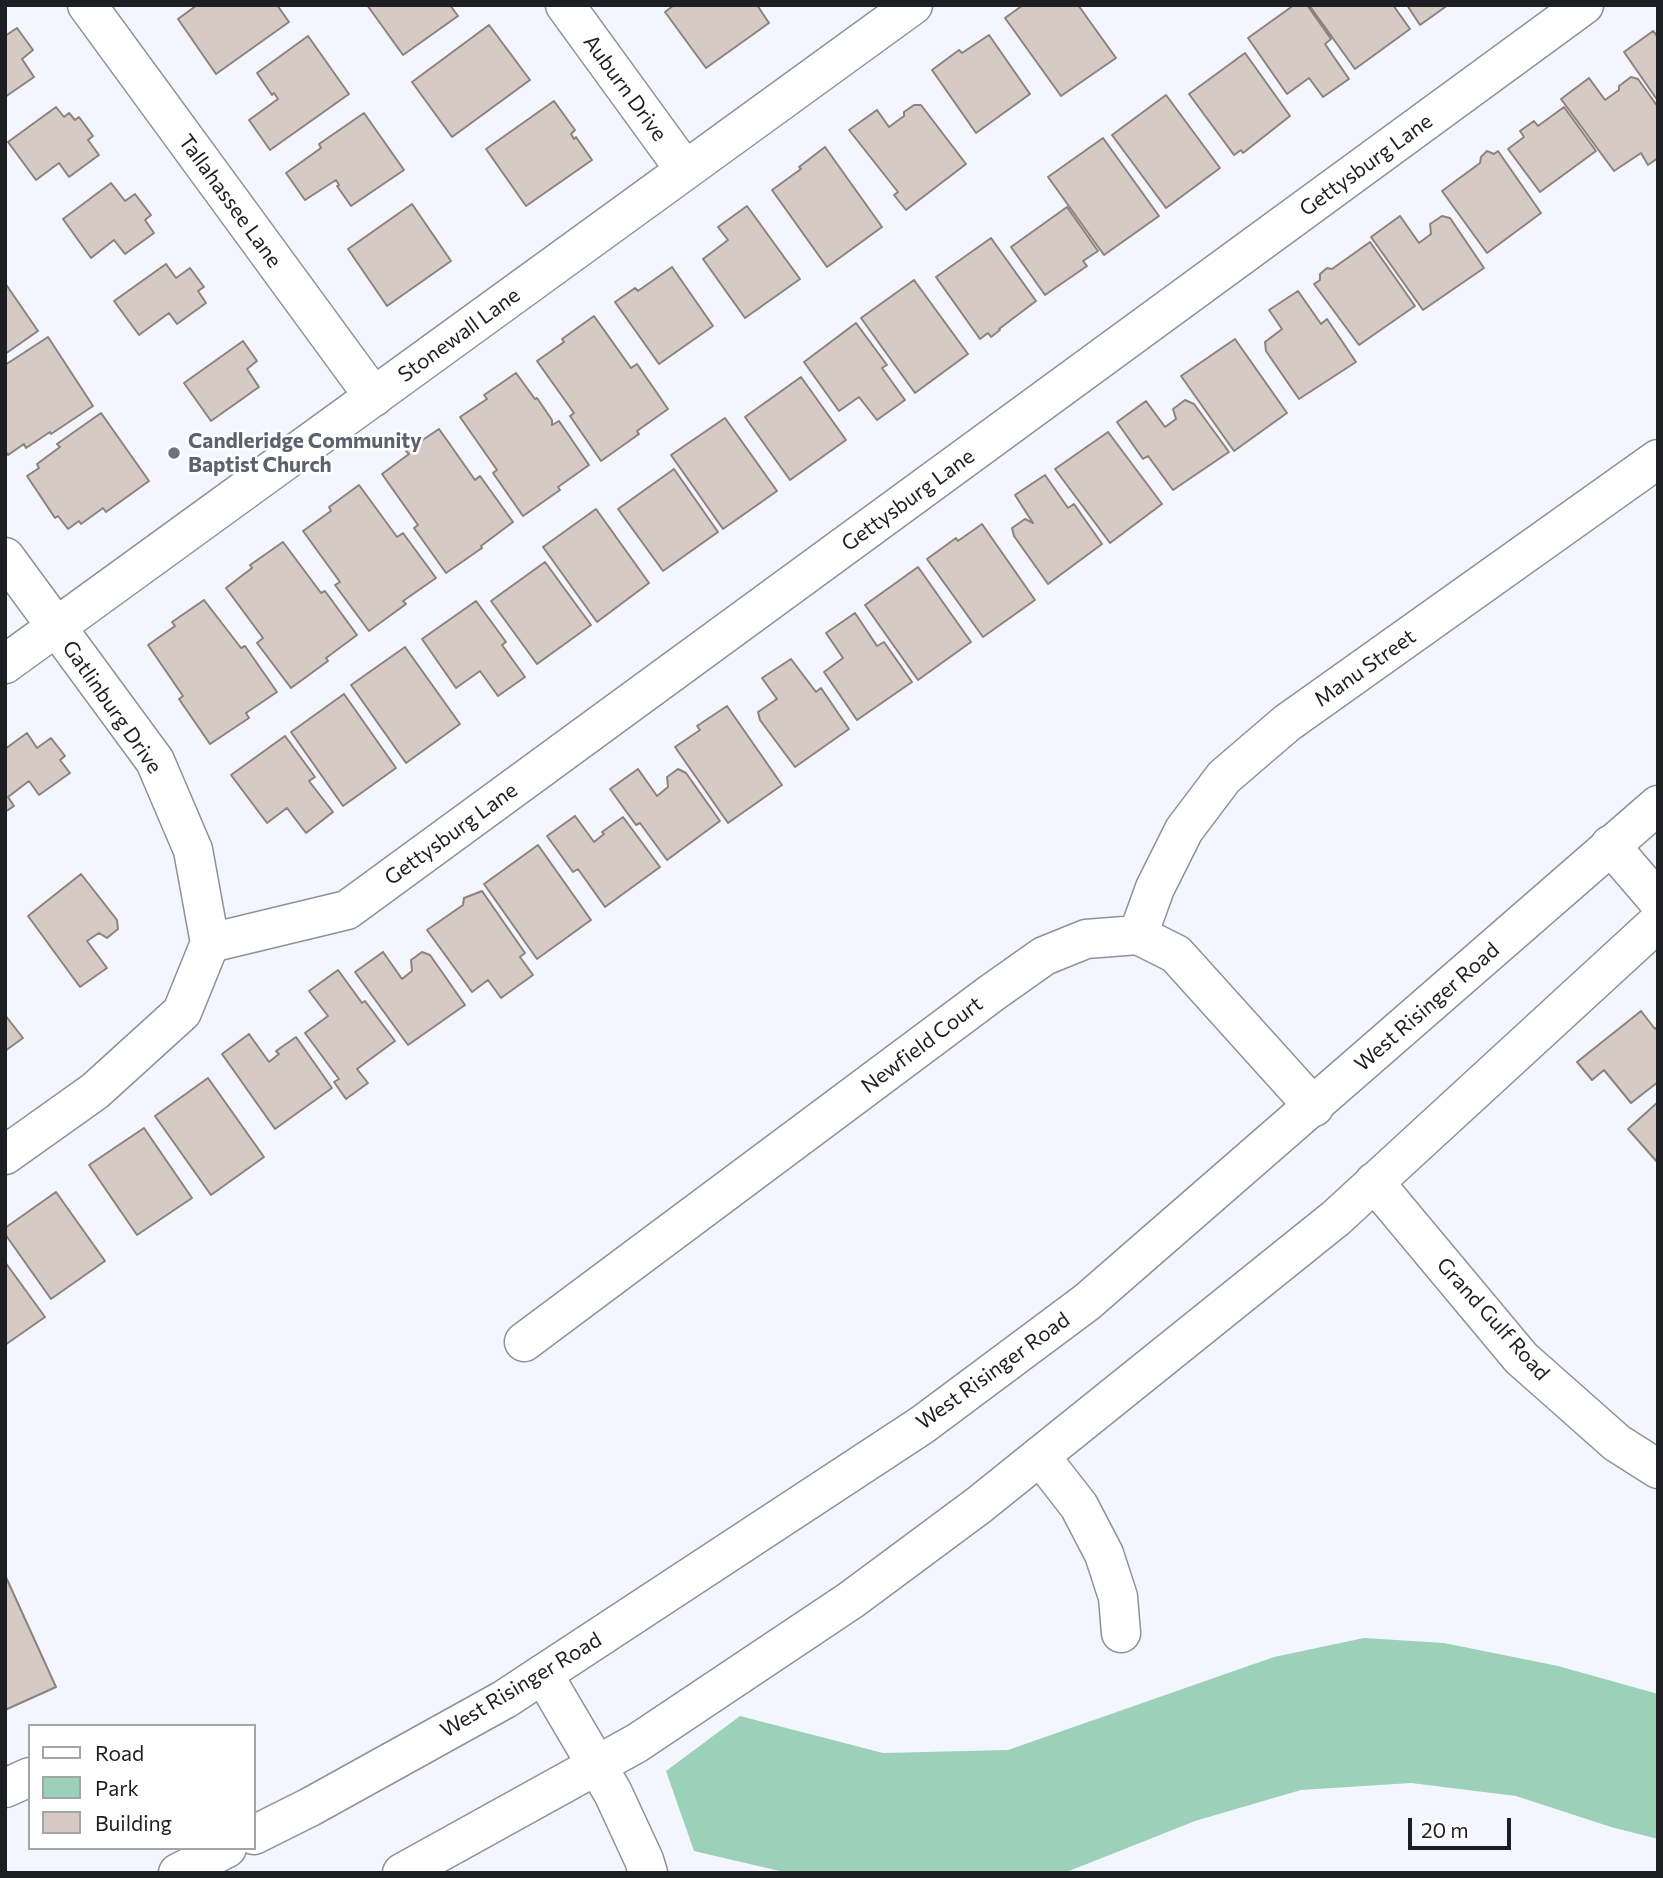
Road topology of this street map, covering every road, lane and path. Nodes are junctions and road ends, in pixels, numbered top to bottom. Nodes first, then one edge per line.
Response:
1 (87, 5) edge
2 (565, 5) edge
3 (913, 5) edge
4 (1584, 5) edge
5 (685, 170) junction
6 (374, 397) junction
7 (1658, 459) edge
8 (5, 557) edge
9 (56, 627) junction
10 (5, 664) edge
11 (1658, 805) edge
12 (1610, 845) junction
13 (1658, 901) edge
14 (1658, 922) edge
15 (1138, 934) junction
16 (210, 943) junction
17 (1314, 1107) junction
18 (5, 1156) edge
19 (1374, 1182) junction
20 (524, 1342) dead end
21 (1040, 1456) junction
22 (1658, 1469) edge
23 (1121, 1633) dead end
24 (543, 1674) junction
25 (597, 1765) junction
26 (28, 1778) edge
27 (5, 1788) edge
28 (256, 1834) edge
29 (223, 1850) edge
30 (178, 1873) edge
31 (402, 1873) edge
32 (648, 1873) edge

1 - 6 street, Tallahassee Lane
2 - 5 street, Auburn Drive
3 - 5 street, Stonewall Lane
4 - 16 street, Gettysburg Lane
5 - 6 street, Stonewall Lane
6 - 9 street, Stonewall Lane
7 - 15 street, Manu Street
8 - 9 street, Gatlinburg Drive
9 - 10 street, Stonewall Lane
9 - 16 street, Gatlinburg Drive
11 - 12 street, West Risinger Road
12 - 13 street
12 - 17 street, West Risinger Road
14 - 19 street
15 - 17 street
15 - 20 street, Newfield Court
16 - 18 street
17 - 24 street, West Risinger Road
19 - 21 street
19 - 22 street, Grand Gulf Road
21 - 23 street
21 - 25 street
24 - 25 street
24 - 28 street, West Risinger Road
25 - 31 street
25 - 32 street
26 - 27 street
29 - 30 street

